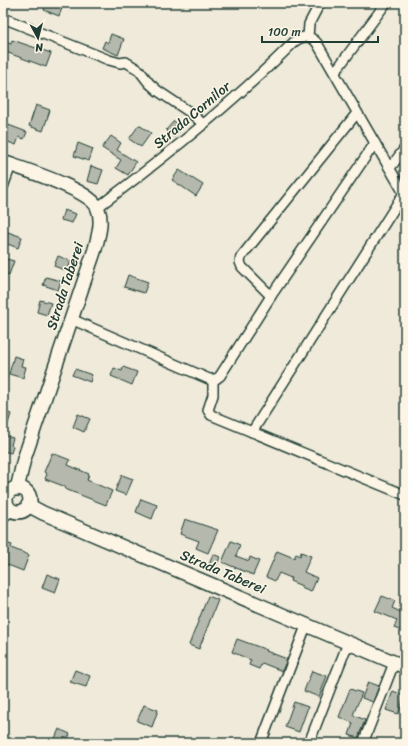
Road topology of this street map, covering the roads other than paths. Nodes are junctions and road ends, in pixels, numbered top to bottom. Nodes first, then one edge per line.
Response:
1 (320, 3) edge
2 (386, 3) edge
3 (3, 18) edge
4 (304, 37) junction
5 (334, 72) junction
6 (357, 113) junction
7 (203, 124) junction
8 (375, 142) junction
9 (405, 148) edge
10 (7, 163) edge
11 (390, 168) junction
12 (3, 187) edge
13 (405, 194) edge
14 (98, 207) junction
15 (271, 296) junction
16 (71, 319) junction
17 (213, 380) junction
18 (252, 432) junction
19 (17, 489) junction
20 (405, 495) edge
21 (28, 506) junction
22 (8, 514) edge
23 (306, 626) junction
24 (348, 643) junction
25 (400, 665) edge
26 (261, 743) edge
27 (308, 743) edge
28 (363, 743) edge

1 - 4 street
2 - 5 street
3 - 7 street
4 - 5 street
4 - 7 street, Strada Cornilor
5 - 6 street
6 - 8 street
6 - 15 street
7 - 14 street, Strada Cornilor
8 - 11 street
8 - 15 street
9 - 11 street
10 - 12 street
10 - 14 street
11 - 13 street
13 - 18 street
14 - 16 street, Strada Taberei
15 - 17 street
16 - 17 street
16 - 19 street, Strada Taberei
17 - 18 street
18 - 20 street
19 - 21 street
19 - 22 street, Strada Taberei
21 - 22 street, Strada Taberei
21 - 23 street, Strada Taberei
23 - 24 street, Strada Taberei
23 - 26 street
24 - 25 street, Strada Taberei
24 - 27 street
25 - 28 street

